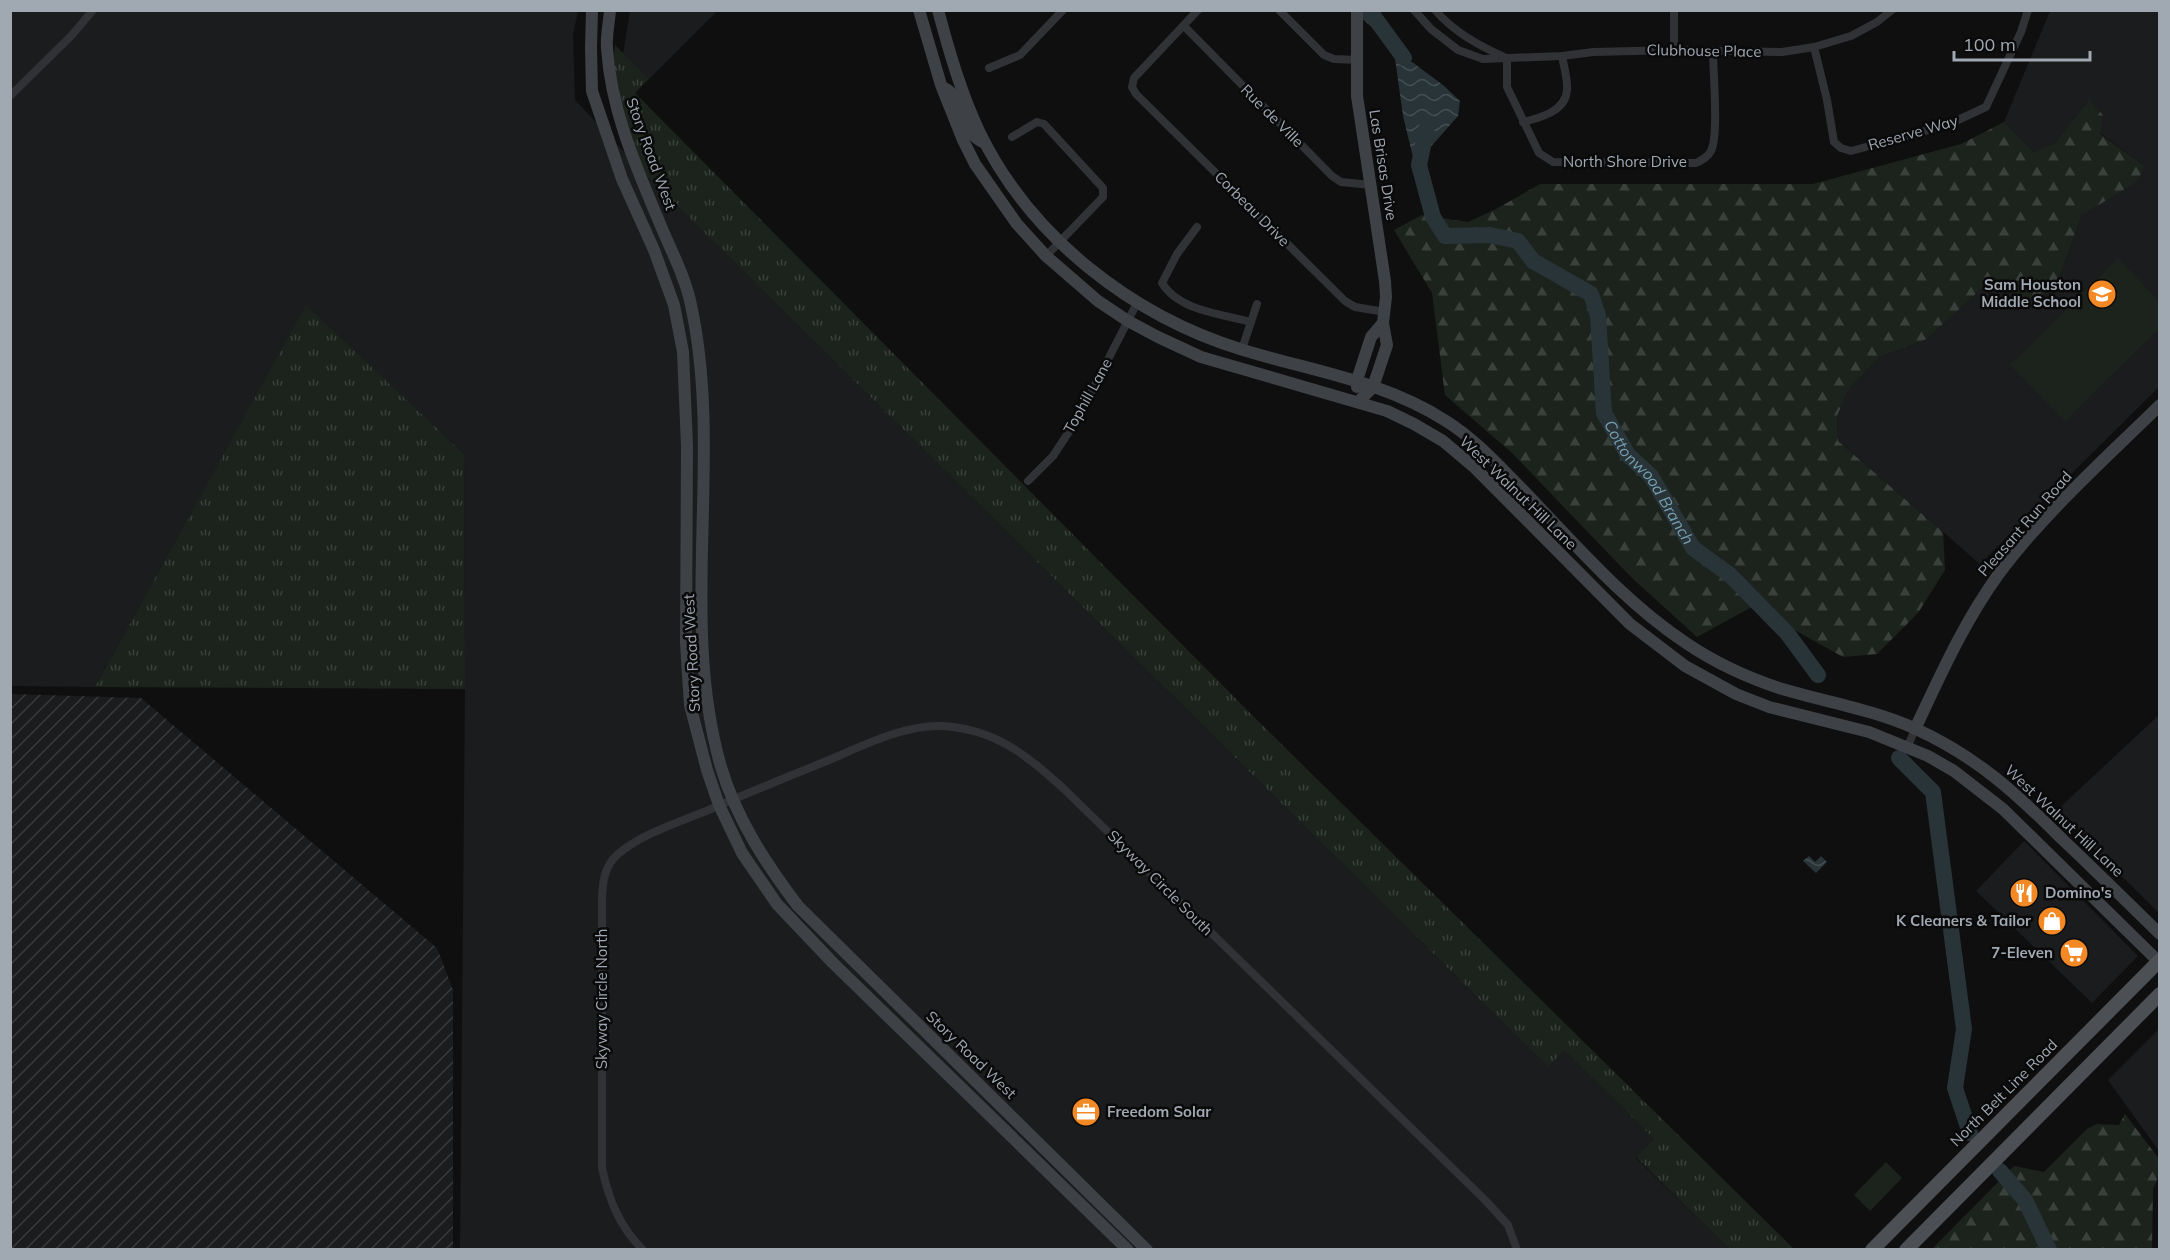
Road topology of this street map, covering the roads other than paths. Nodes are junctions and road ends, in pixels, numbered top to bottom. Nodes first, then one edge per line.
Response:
1 (93, 10) edge
2 (592, 10) edge
3 (610, 10) edge
4 (919, 10) edge
5 (938, 10) edge
6 (1063, 10) edge
7 (1198, 10) edge
8 (1279, 10) edge
9 (1356, 10) edge
10 (1414, 10) edge
11 (1435, 10) edge
12 (1674, 10) edge
13 (1892, 10) edge
14 (2028, 10) edge
15 (1184, 26) junction
16 (1814, 47) junction
17 (1674, 50) junction
18 (1713, 51) junction
19 (1562, 56) junction
20 (1507, 58) junction
21 (1357, 60) junction
22 (989, 68) dead end
23 (942, 88) junction
24 (10, 96) edge
25 (1523, 122) junction
26 (620, 124) junction
27 (603, 128) junction
28 (1012, 137) dead end
29 (986, 144) junction
30 (1371, 184) junction
31 (1197, 227) dead end
32 (1060, 242) junction
33 (1046, 256) junction
34 (1137, 303) junction
35 (1257, 304) dead end
36 (1384, 318) junction
37 (1128, 321) junction
38 (1251, 322) junction
39 (1242, 350) junction
40 (1357, 380) junction
41 (1373, 387) junction
42 (1358, 402) junction
43 (2160, 405) edge
44 (1028, 482) dead end
45 (1777, 687) junction
46 (1798, 693) junction
47 (1768, 707) junction
48 (1792, 712) junction
49 (1915, 729) junction
50 (1908, 747) junction
51 (734, 799) junction
52 (719, 805) junction
53 (2055, 831) junction
54 (2042, 846) junction
55 (2160, 934) edge
56 (2159, 962) edge
57 (859, 966) junction
58 (848, 977) junction
59 (2160, 994) edge
60 (925, 1031) junction
61 (920, 1046) junction
62 (2000, 1121) junction
63 (2016, 1138) junction
64 (643, 1250) edge
65 (1128, 1250) edge
66 (1147, 1250) edge
67 (1517, 1250) edge
68 (1872, 1250) edge
69 (1906, 1250) edge

1 - 24 street
2 - 27 street, Story Road West
3 - 26 street, Story Road West
4 - 23 street, West Walnut Hill Lane
5 - 29 street, West Walnut Hill Lane
6 - 22 street
7 - 15 street
8 - 21 street
9 - 21 street, Las Brisas Drive
10 - 20 street, Clubhouse Place
11 - 20 street, Clubhouse Place
12 - 17 street
13 - 16 street, Clubhouse Place
14 - 16 street, Reserve Way
15 - 30 street, Rue de Ville
15 - 36 street, Corbeau Drive
16 - 18 street, Clubhouse Place
17 - 18 street, Clubhouse Place
17 - 19 street, Clubhouse Place
18 - 25 street, North Shore Drive
19 - 20 street, Clubhouse Place
19 - 25 street
20 - 25 street, North Shore Drive
21 - 30 street, Las Brisas Drive
23 - 29 street
23 - 33 street, West Walnut Hill Lane
26 - 27 street
26 - 51 street, Story Road West
27 - 52 street, Story Road West
28 - 32 street
29 - 32 street, West Walnut Hill Lane
30 - 36 street, Las Brisas Drive
31 - 38 street
32 - 33 street
32 - 34 street, West Walnut Hill Lane
33 - 37 street, West Walnut Hill Lane
34 - 37 street, Tophill Lane
34 - 39 street, West Walnut Hill Lane
35 - 38 street
36 - 40 street
36 - 41 street, Las Brisas Drive
37 - 42 street, West Walnut Hill Lane
37 - 44 street, Tophill Lane
38 - 39 street
39 - 40 street, West Walnut Hill Lane
40 - 41 street, West Walnut Hill Lane
40 - 42 street
41 - 42 street, Las Brisas Drive
41 - 45 street, West Walnut Hill Lane
42 - 47 street, West Walnut Hill Lane
43 - 49 street, Pleasant Run Road
45 - 46 street, West Walnut Hill Lane
45 - 47 street
46 - 48 street
46 - 49 street, West Walnut Hill Lane
47 - 48 street, West Walnut Hill Lane
48 - 50 street, West Walnut Hill Lane
49 - 50 street, Pleasant Run Road
49 - 53 street, West Walnut Hill Lane
50 - 54 street, West Walnut Hill Lane
51 - 52 street, Skyway Circle South
51 - 57 street, Story Road West
51 - 67 street, Skyway Circle South
52 - 58 street, Story Road West
52 - 64 street, Skyway Circle North
53 - 54 street
53 - 55 street, West Walnut Hill Lane
54 - 56 street, West Walnut Hill Lane
56 - 62 main road, North Belt Line Road
57 - 58 street
57 - 60 street, Story Road West
58 - 61 street, Story Road West
59 - 63 main road
60 - 61 street
60 - 66 street, Story Road West
61 - 65 street, Story Road West
62 - 63 main road
62 - 68 main road, North Belt Line Road
63 - 69 main road

